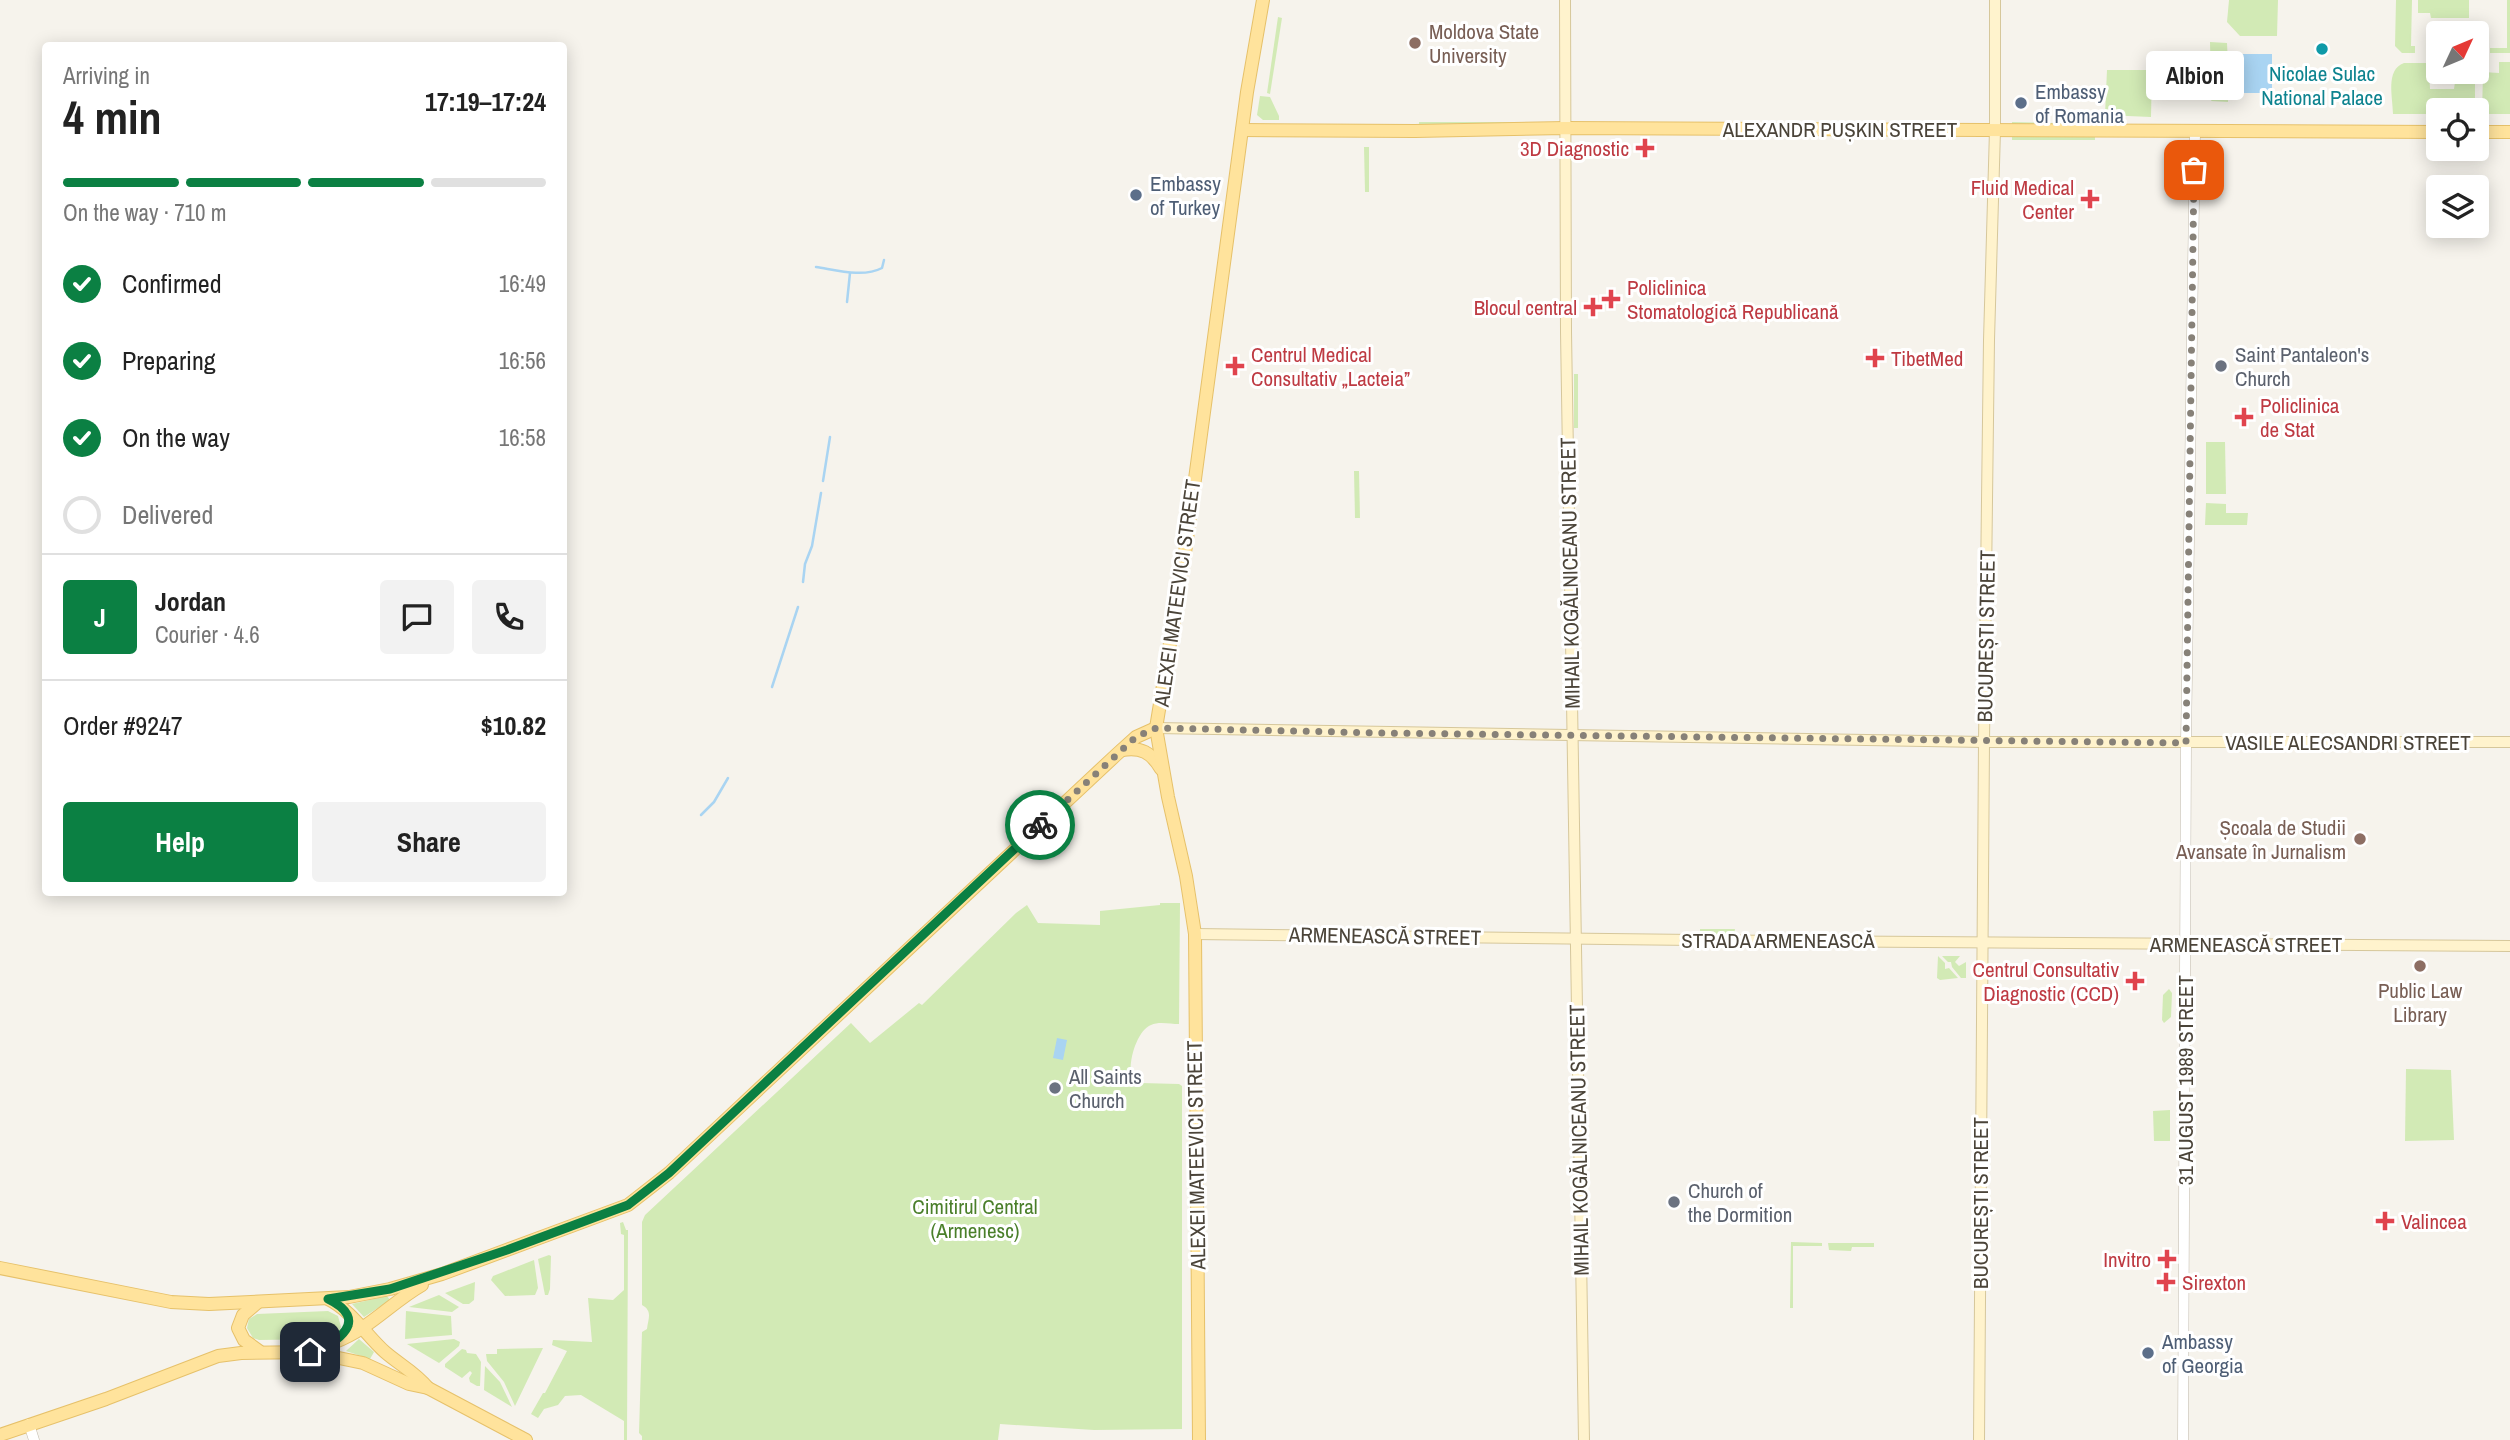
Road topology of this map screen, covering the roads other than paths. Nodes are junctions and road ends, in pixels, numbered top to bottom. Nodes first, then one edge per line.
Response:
1 (1263, 0) edge
2 (1565, 0) edge
3 (1995, 0) edge
4 (1566, 128) junction
5 (1242, 130) junction
6 (1995, 130) junction
7 (2195, 132) junction
8 (2426, 132) edge
9 (2489, 132) edge
10 (2510, 132) edge
11 (1156, 728) junction
12 (1573, 735) junction
13 (1984, 742) junction
14 (2510, 742) edge
15 (2186, 743) junction
16 (1121, 750) junction
17 (1164, 774) junction
18 (1195, 934) junction
19 (1575, 938) junction
20 (1982, 941) junction
21 (2185, 944) junction
22 (2510, 946) edge
23 (0, 1268) edge
24 (442, 1273) junction
25 (328, 1299) junction
26 (261, 1301) junction
27 (341, 1308) junction
28 (362, 1328) junction
29 (335, 1342) junction
30 (260, 1352) junction
31 (310, 1352) junction
32 (428, 1388) junction
33 (29, 1424) junction
34 (0, 1435) edge
35 (34, 1440) edge
36 (526, 1440) edge
37 (1199, 1440) edge
38 (1584, 1440) edge
39 (1979, 1440) edge
40 (2183, 1440) edge

1 - 5 main road, ALEXEI MATEEVICI STREET
2 - 4 main road, MIHAIL KOGĂLNICEANU STREET
3 - 6 main road, BUCUREȘTI STREET
4 - 5 main road, ALEXANDR PUȘKIN STREET
4 - 6 main road, ALEXANDR PUȘKIN STREET
4 - 12 main road, MIHAIL KOGĂLNICEANU STREET
5 - 11 main road, ALEXEI MATEEVICI STREET
6 - 7 main road, ALEXANDR PUȘKIN STREET
6 - 13 main road, BUCUREȘTI STREET
7 - 8 main road, ALEXANDR PUȘKIN STREET
7 - 15 street, 31 AUGUST 1989 STREET
9 - 10 main road
11 - 12 main road, VASILE ALECSANDRI STREET
11 - 16 main road
11 - 17 main road, ALEXEI MATEEVICI STREET
12 - 13 main road, VASILE ALECSANDRI STREET
12 - 19 main road, MIHAIL KOGĂLNICEANU STREET
13 - 15 main road, VASILE ALECSANDRI STREET
13 - 20 main road, BUCUREȘTI STREET
14 - 15 main road, VASILE ALECSANDRI STREET
15 - 21 street, 31 AUGUST 1989 STREET
16 - 17 main road
16 - 24 main road
17 - 18 main road, ALEXEI MATEEVICI STREET
18 - 19 main road, ARMENEASCĂ STREET
18 - 37 main road, ALEXEI MATEEVICI STREET
19 - 20 main road, STRADA ARMENEASCĂ
19 - 38 main road, MIHAIL KOGĂLNICEANU STREET
20 - 21 main road, ARMENEASCĂ STREET
20 - 39 main road, BUCUREȘTI STREET
21 - 22 main road, ARMENEASCĂ STREET
21 - 40 street, 31 AUGUST 1989 STREET
23 - 26 main road
24 - 25 main road
24 - 28 main road
25 - 26 main road
25 - 27 main road
26 - 30 main road
27 - 28 main road
27 - 29 main road
28 - 29 main road
28 - 32 main road
29 - 31 main road
30 - 31 main road
30 - 33 main road
31 - 32 main road
32 - 36 main road
33 - 34 main road
33 - 35 street

